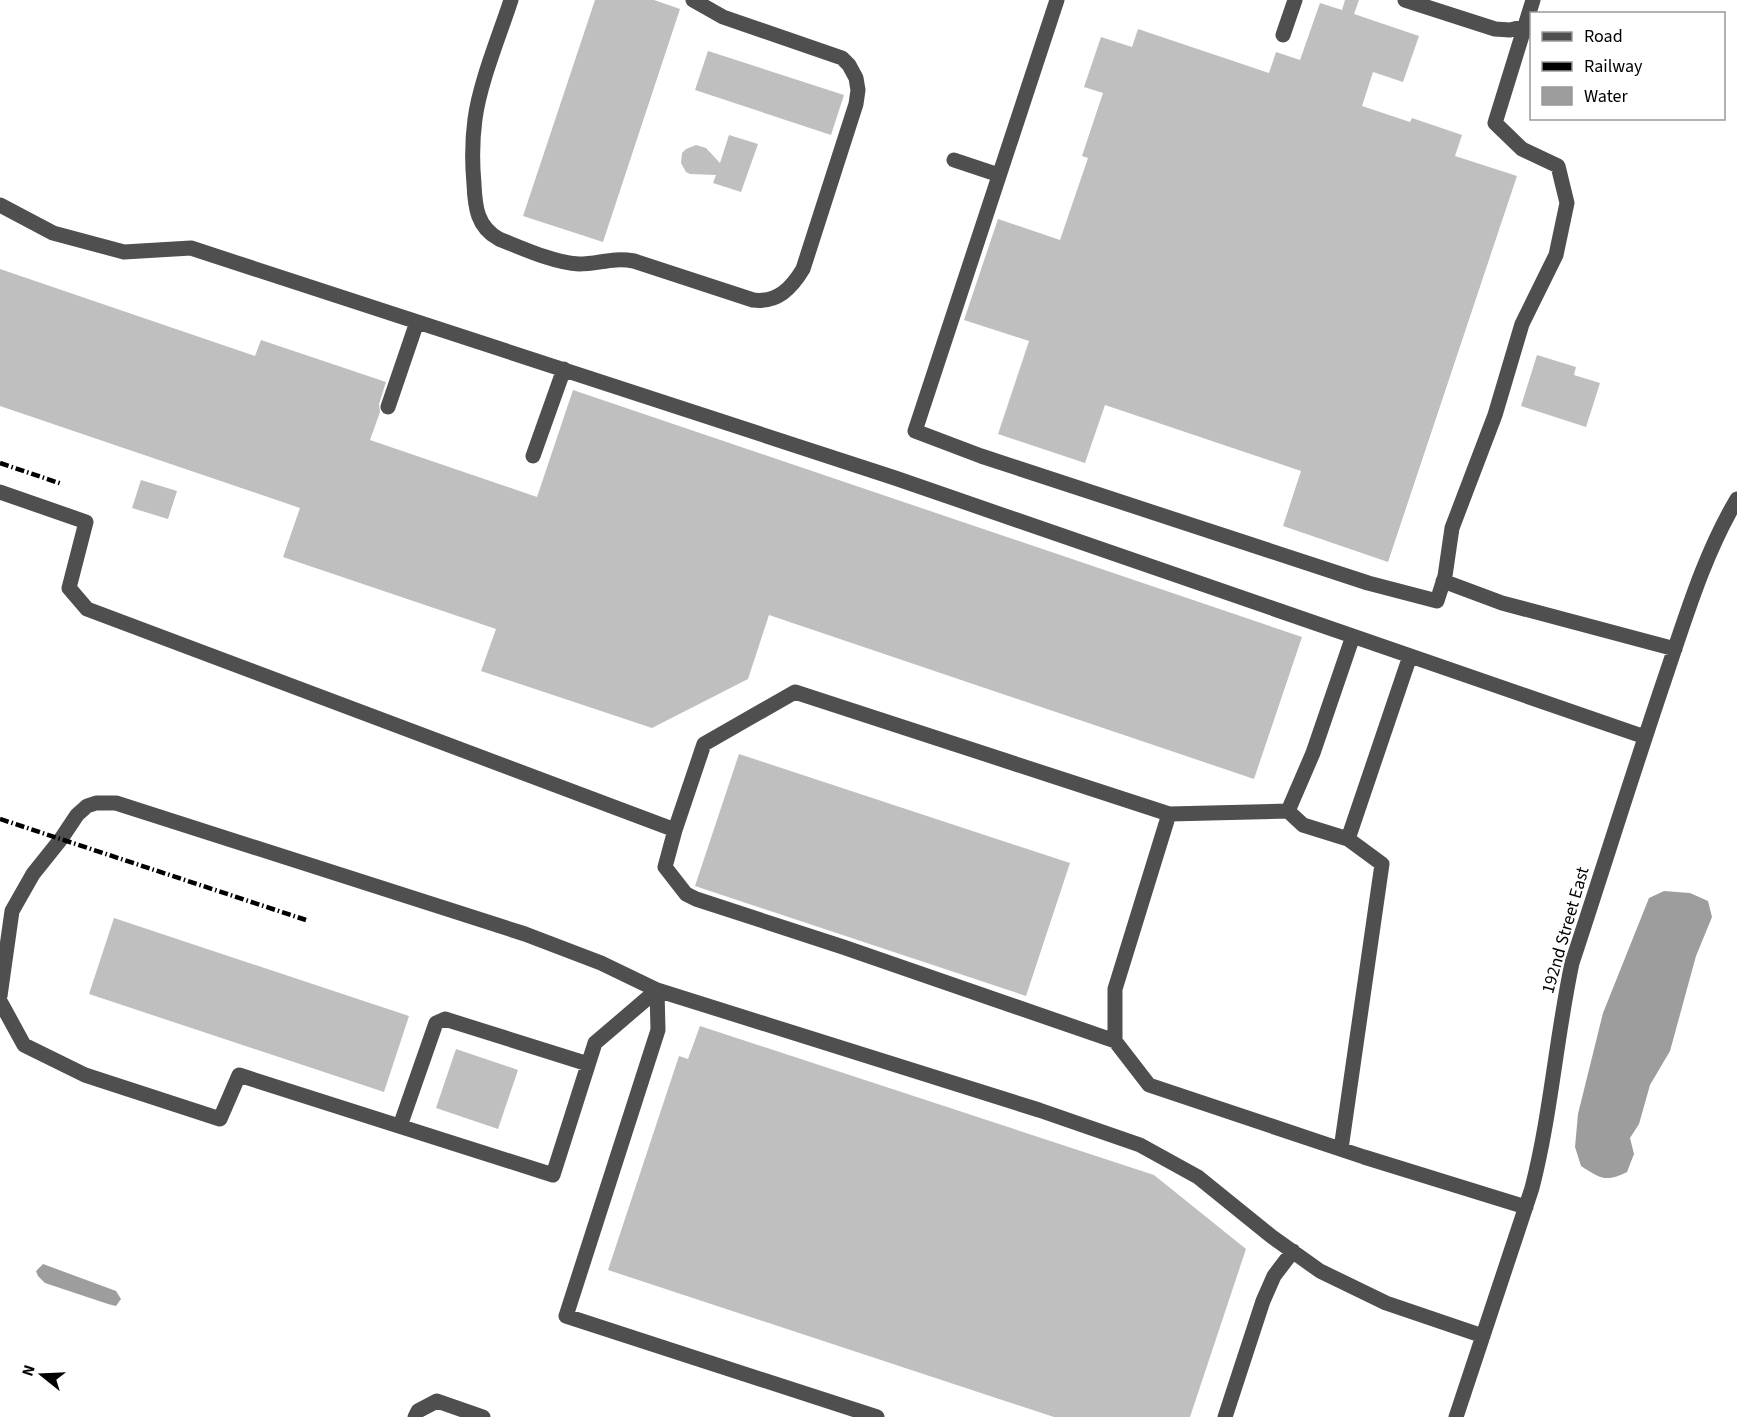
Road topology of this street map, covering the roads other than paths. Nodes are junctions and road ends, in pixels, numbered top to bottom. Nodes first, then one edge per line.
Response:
1 (511, 0) edge
2 (693, 0) edge
3 (1057, 0) edge
4 (1295, 0) edge
5 (1405, 0) edge
6 (1533, 0) edge
7 (1526, 26) junction
8 (1283, 35) dead end
9 (954, 160) dead end
10 (999, 175) junction
11 (0, 206) edge
12 (417, 322) junction
13 (564, 369) junction
14 (388, 407) dead end
15 (533, 456) dead end
16 (0, 492) edge
17 (1735, 506) edge
18 (1443, 581) junction
19 (1353, 636) junction
20 (1675, 649) junction
21 (1410, 656) junction
22 (1645, 737) junction
23 (1288, 811) junction
24 (1169, 814) junction
25 (675, 830) junction
26 (1348, 839) junction
27 (657, 990) junction
28 (0, 996) edge
29 (0, 1001) edge
30 (1115, 1041) junction
31 (588, 1064) junction
32 (400, 1126) junction
33 (1341, 1149) junction
34 (1526, 1207) junction
35 (1293, 1251) junction
36 (1484, 1336) junction
37 (415, 1417) edge
38 (483, 1417) edge
39 (877, 1417) edge
40 (1225, 1417) edge
41 (1456, 1417) edge

1 - 2 street
3 - 10 street
4 - 8 street
5 - 7 street
6 - 7 street
7 - 18 street
9 - 10 street
10 - 18 street
11 - 12 street
12 - 13 street
12 - 14 street
13 - 15 street
13 - 19 street
16 - 25 street
17 - 20 street, 192nd Street East
18 - 20 street
19 - 21 street
19 - 23 street
20 - 22 street, 192nd Street East
21 - 22 street
21 - 26 street
22 - 34 street, 192nd Street East
23 - 24 street
23 - 26 street
24 - 25 street
24 - 30 street
25 - 30 street
26 - 33 street
27 - 28 street
27 - 31 street
27 - 35 street
27 - 39 street
29 - 32 street
30 - 33 street
31 - 32 street
31 - 32 street
33 - 34 street
34 - 36 street, 192nd Street East
35 - 36 street
35 - 40 street
36 - 41 street, 192nd Street East
37 - 38 street

